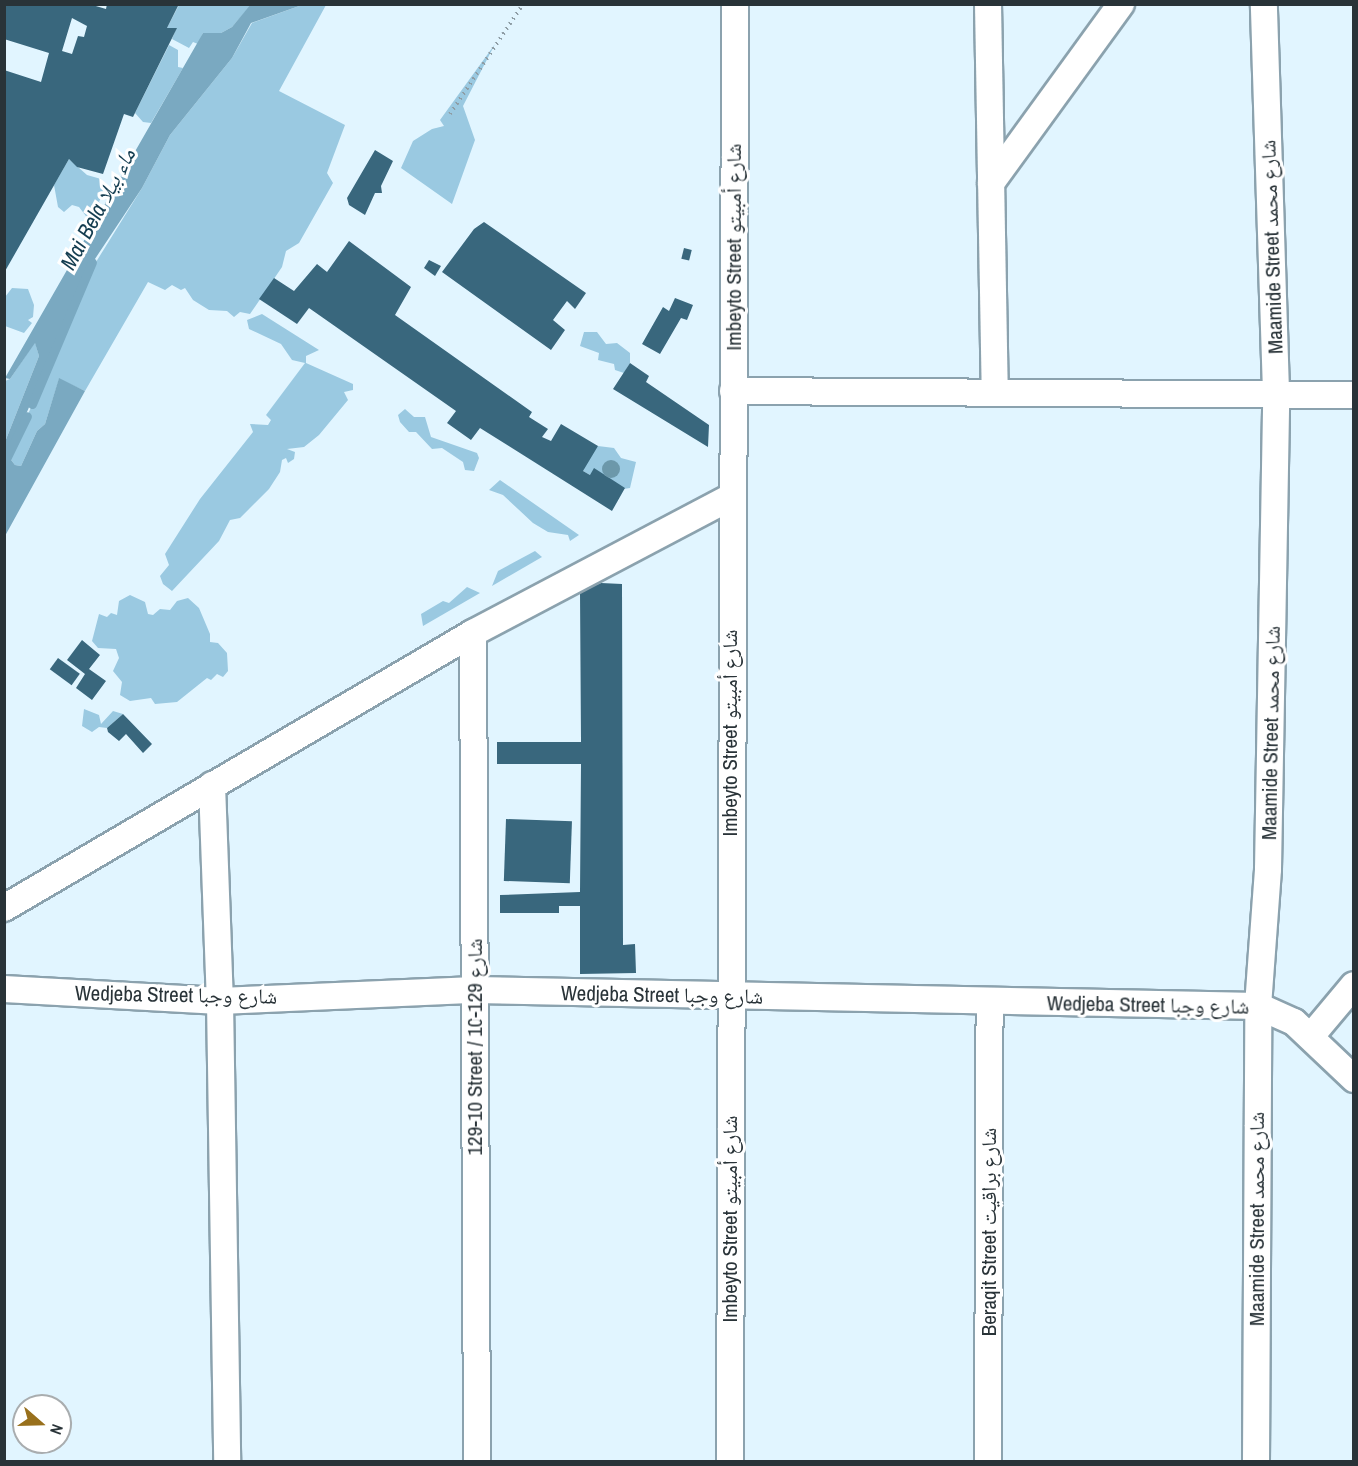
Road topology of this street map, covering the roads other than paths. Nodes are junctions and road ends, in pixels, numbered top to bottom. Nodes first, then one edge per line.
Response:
1 (735, 4) edge
2 (988, 4) edge
3 (1120, 4) edge
4 (1264, 4) edge
5 (991, 183) junction
6 (733, 391) junction
7 (995, 391) junction
8 (1276, 392) junction
9 (1353, 395) edge
10 (730, 496) junction
11 (473, 633) junction
12 (213, 784) junction
13 (4, 908) edge
14 (1353, 985) edge
15 (4, 989) edge
16 (475, 990) junction
17 (730, 997) junction
18 (220, 1001) junction
19 (990, 1002) junction
20 (1258, 1006) junction
21 (1312, 1035) junction
22 (1353, 1079) edge
23 (228, 1461) edge
24 (477, 1461) edge
25 (730, 1461) edge
26 (988, 1461) edge
27 (1256, 1461) edge

1 - 6 street, Imbeyto Street شارع أمبيتو
2 - 5 street
3 - 5 street
4 - 8 street, Maamide Street شارع محمد
5 - 7 street
6 - 7 street
6 - 10 street, Imbeyto Street شارع أمبيتو
7 - 8 street
8 - 9 street
8 - 20 street, Maamide Street شارع محمد
10 - 11 street
10 - 17 street, Imbeyto Street شارع أمبيتو
11 - 12 street
11 - 16 street, 129-10 Street / شارع 129-10
12 - 13 street
12 - 18 street
14 - 21 street
15 - 18 street, Wedjeba Street شارع وجبا
16 - 17 street, Wedjeba Street شارع وجبا
16 - 18 street, Wedjeba Street شارع وجبا
16 - 24 street, 129-10 Street / شارع 129-10
17 - 19 street, Wedjeba Street شارع وجبا
17 - 25 street, Imbeyto Street شارع أمبيتو
18 - 23 street
19 - 20 street, Wedjeba Street شارع وجبا
19 - 26 street, Beraqit Street شارع براقيت
20 - 21 street, Wedjeba Street شارع وجبا
20 - 27 street, Maamide Street شارع محمد
21 - 22 street, Wedjeba Street شارع وجبا

